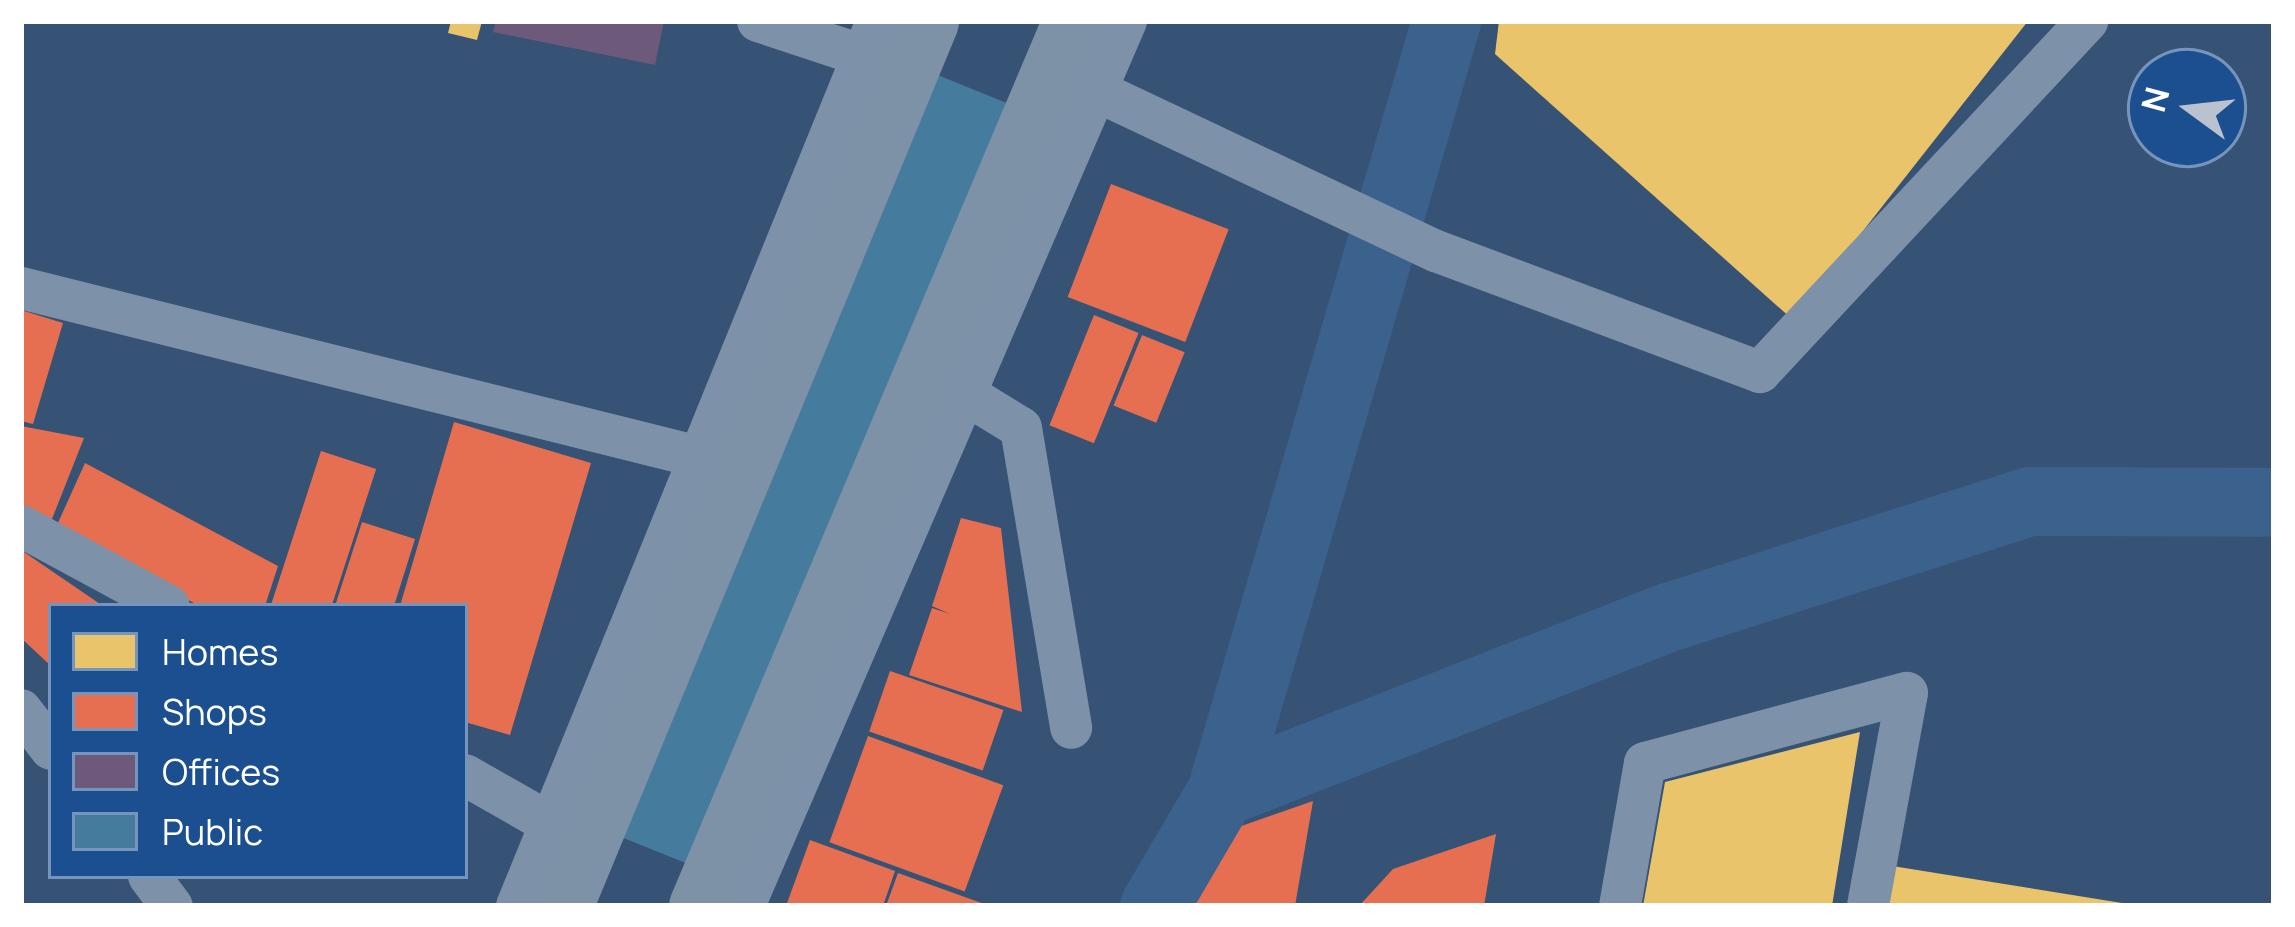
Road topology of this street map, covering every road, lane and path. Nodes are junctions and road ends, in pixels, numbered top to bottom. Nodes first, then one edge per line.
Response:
1 (758, 21) edge
2 (1074, 21) edge
3 (1126, 21) edge
4 (2087, 21) edge
5 (893, 42) edge
6 (1097, 91) junction
7 (21, 288) edge
8 (967, 395) junction
9 (721, 463) junction
10 (21, 526) edge
11 (163, 603) edge
12 (21, 710) edge
13 (1071, 728) dead end
14 (48, 744) edge
15 (468, 777) edge
16 (550, 824) junction
17 (151, 879) edge
18 (172, 906) edge
19 (518, 906) edge
20 (561, 906) edge
21 (700, 906) edge
22 (744, 906) edge
23 (1620, 906) edge
24 (1868, 906) edge

1 - 5 street
2 - 21 highway
3 - 6 street
4 - 6 street
5 - 9 highway
6 - 8 street
7 - 9 street
8 - 13 street
8 - 22 street
9 - 16 street
9 - 20 highway
10 - 11 street
12 - 14 street
15 - 16 street
16 - 19 street
17 - 18 street
23 - 24 street

